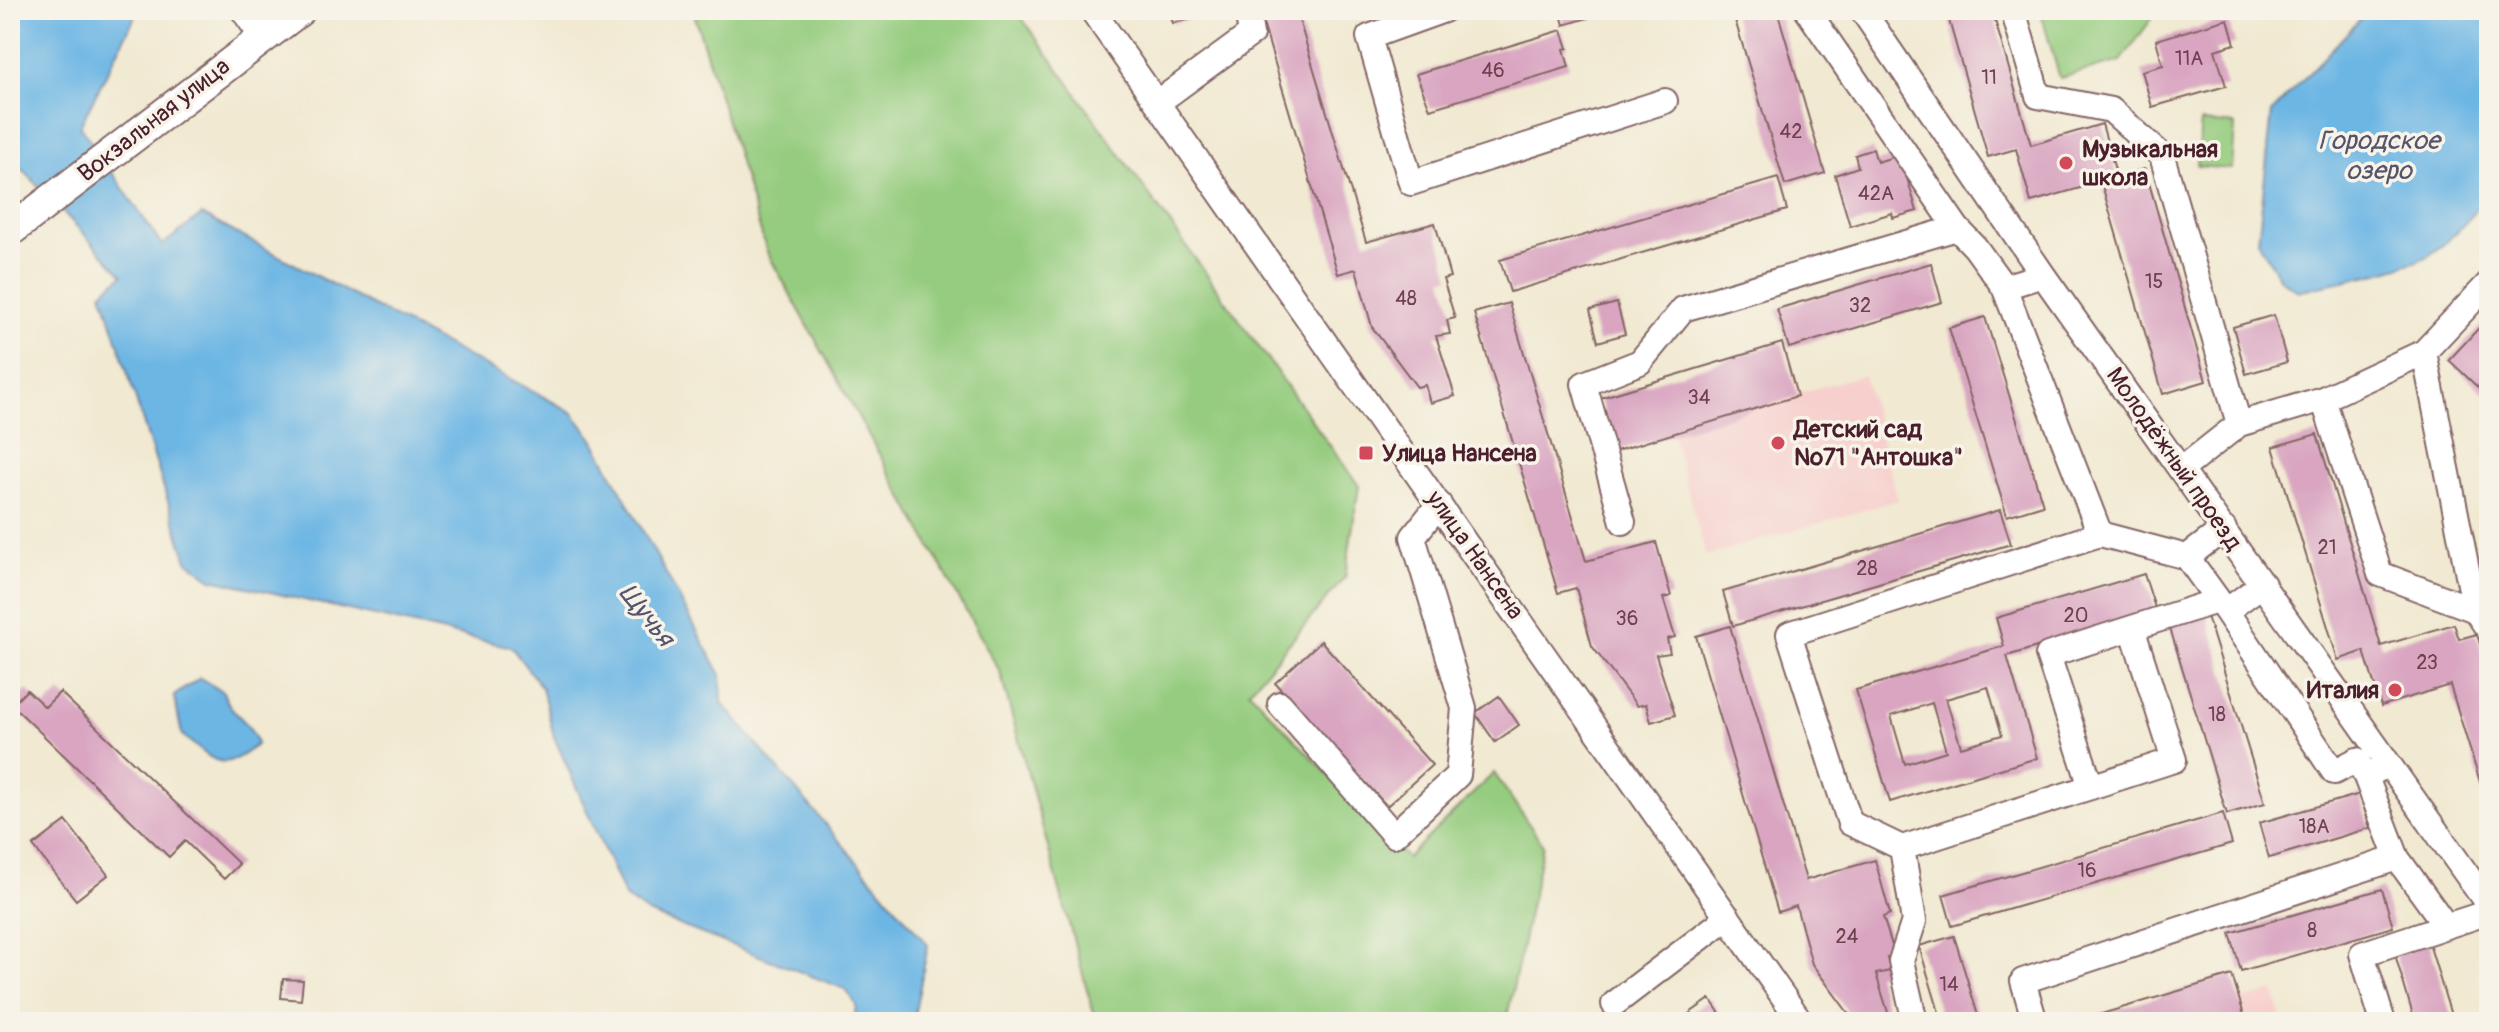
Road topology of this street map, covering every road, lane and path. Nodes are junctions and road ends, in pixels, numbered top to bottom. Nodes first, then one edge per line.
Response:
1 (243, 10) edge
2 (300, 10) edge
3 (1092, 10) edge
4 (1247, 10) edge
5 (1444, 10) edge
6 (1807, 10) edge
7 (1862, 10) edge
8 (2013, 10) edge
9 (262, 37) junction
10 (1665, 101) dead end
11 (1157, 103) junction
12 (1957, 228) junction
13 (10, 231) edge
14 (2043, 275) junction
15 (2489, 283) edge
16 (2004, 287) junction
17 (2424, 352) junction
18 (2323, 399) junction
19 (2239, 424) junction
20 (2182, 469) junction
21 (1439, 504) junction
22 (1623, 522) dead end
23 (2224, 529) junction
24 (2100, 534) junction
25 (2187, 557) junction
26 (2263, 584) junction
27 (2222, 606) junction
28 (2475, 610) junction
29 (2132, 628) junction
30 (2489, 630) edge
31 (1280, 704) dead end
32 (2388, 762) junction
33 (2366, 777) junction
34 (2091, 787) junction
35 (1902, 848) junction
36 (2397, 858) junction
37 (2489, 909) edge
38 (1728, 917) junction
39 (2446, 926) junction
40 (1614, 1004) dead end
41 (1801, 1022) edge
42 (1915, 1022) edge
43 (2035, 1022) edge
44 (2383, 1022) edge

1 - 9 street
2 - 9 main road, Вокзальная улица
3 - 11 street, улица Нансена
4 - 11 street
5 - 10 street
6 - 12 street
7 - 14 street, Молодёжный проезд
8 - 19 street
9 - 13 main road, Вокзальная улица
11 - 21 street, улица Нансена
12 - 16 street
12 - 22 street
14 - 16 street
14 - 20 street, Молодёжный проезд
15 - 17 street
16 - 24 street
17 - 18 street
17 - 28 street
18 - 19 street
18 - 28 street
19 - 20 street
20 - 23 street, Молодёжный проезд
21 - 31 street
21 - 38 street, улица Нансена
23 - 25 street
23 - 26 street, Молодёжный проезд
24 - 25 street
24 - 35 street
25 - 27 street
26 - 27 street
26 - 32 street, Молодёжный проезд
27 - 29 street
27 - 33 street
28 - 30 street
29 - 34 street
29 - 34 street
32 - 33 street
32 - 37 street, Молодёжный проезд
33 - 36 street
34 - 35 street
35 - 42 street
36 - 39 street
36 - 43 street
37 - 39 street
38 - 40 street
38 - 41 street, улица Нансена
39 - 44 street

